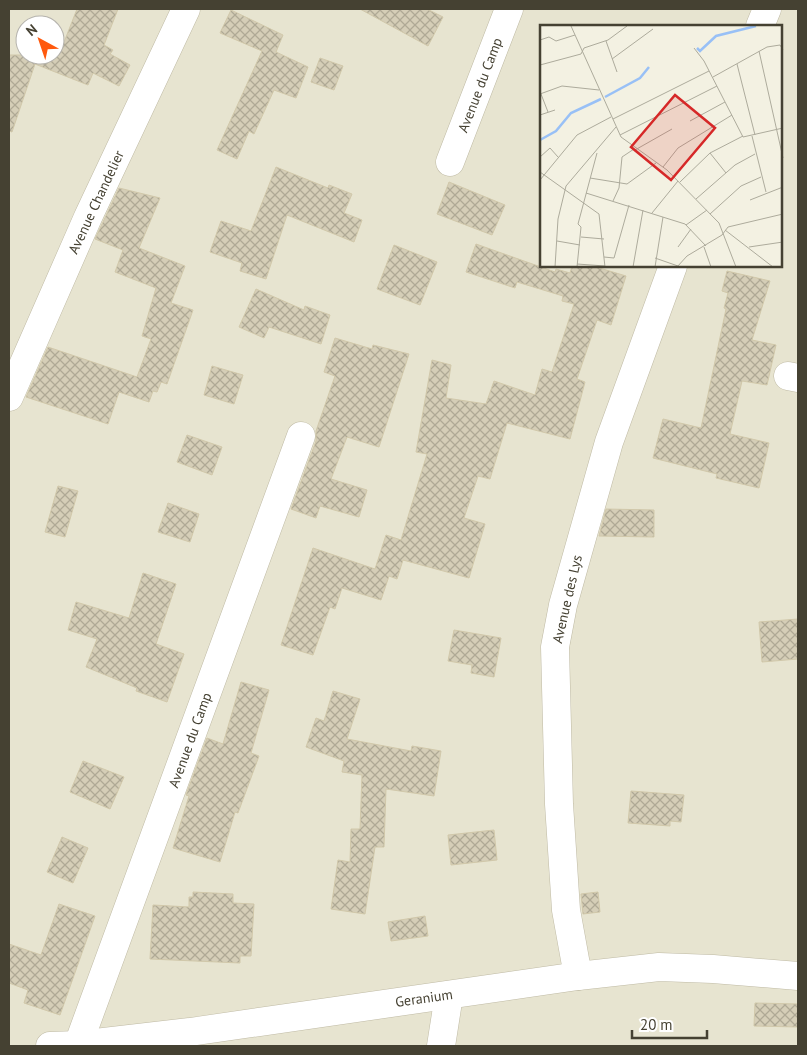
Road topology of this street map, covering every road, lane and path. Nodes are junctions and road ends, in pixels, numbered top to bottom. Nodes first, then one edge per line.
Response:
1 (186, 9) edge
2 (509, 9) edge
3 (767, 9) edge
4 (760, 25) edge
5 (450, 162) dead end
6 (672, 268) edge
7 (9, 397) edge
8 (301, 436) dead end
9 (578, 976) junction
10 (798, 976) edge
11 (449, 995) junction
12 (59, 1046) edge
13 (441, 1046) edge

1 - 7 street, Avenue Chandelier
2 - 5 street, Avenue du Camp
3 - 4 street
6 - 9 street, Avenue des Lys
8 - 12 street, Avenue du Camp
9 - 10 street, Geranium
9 - 11 street, Geranium
11 - 12 street, Geranium
11 - 13 street

